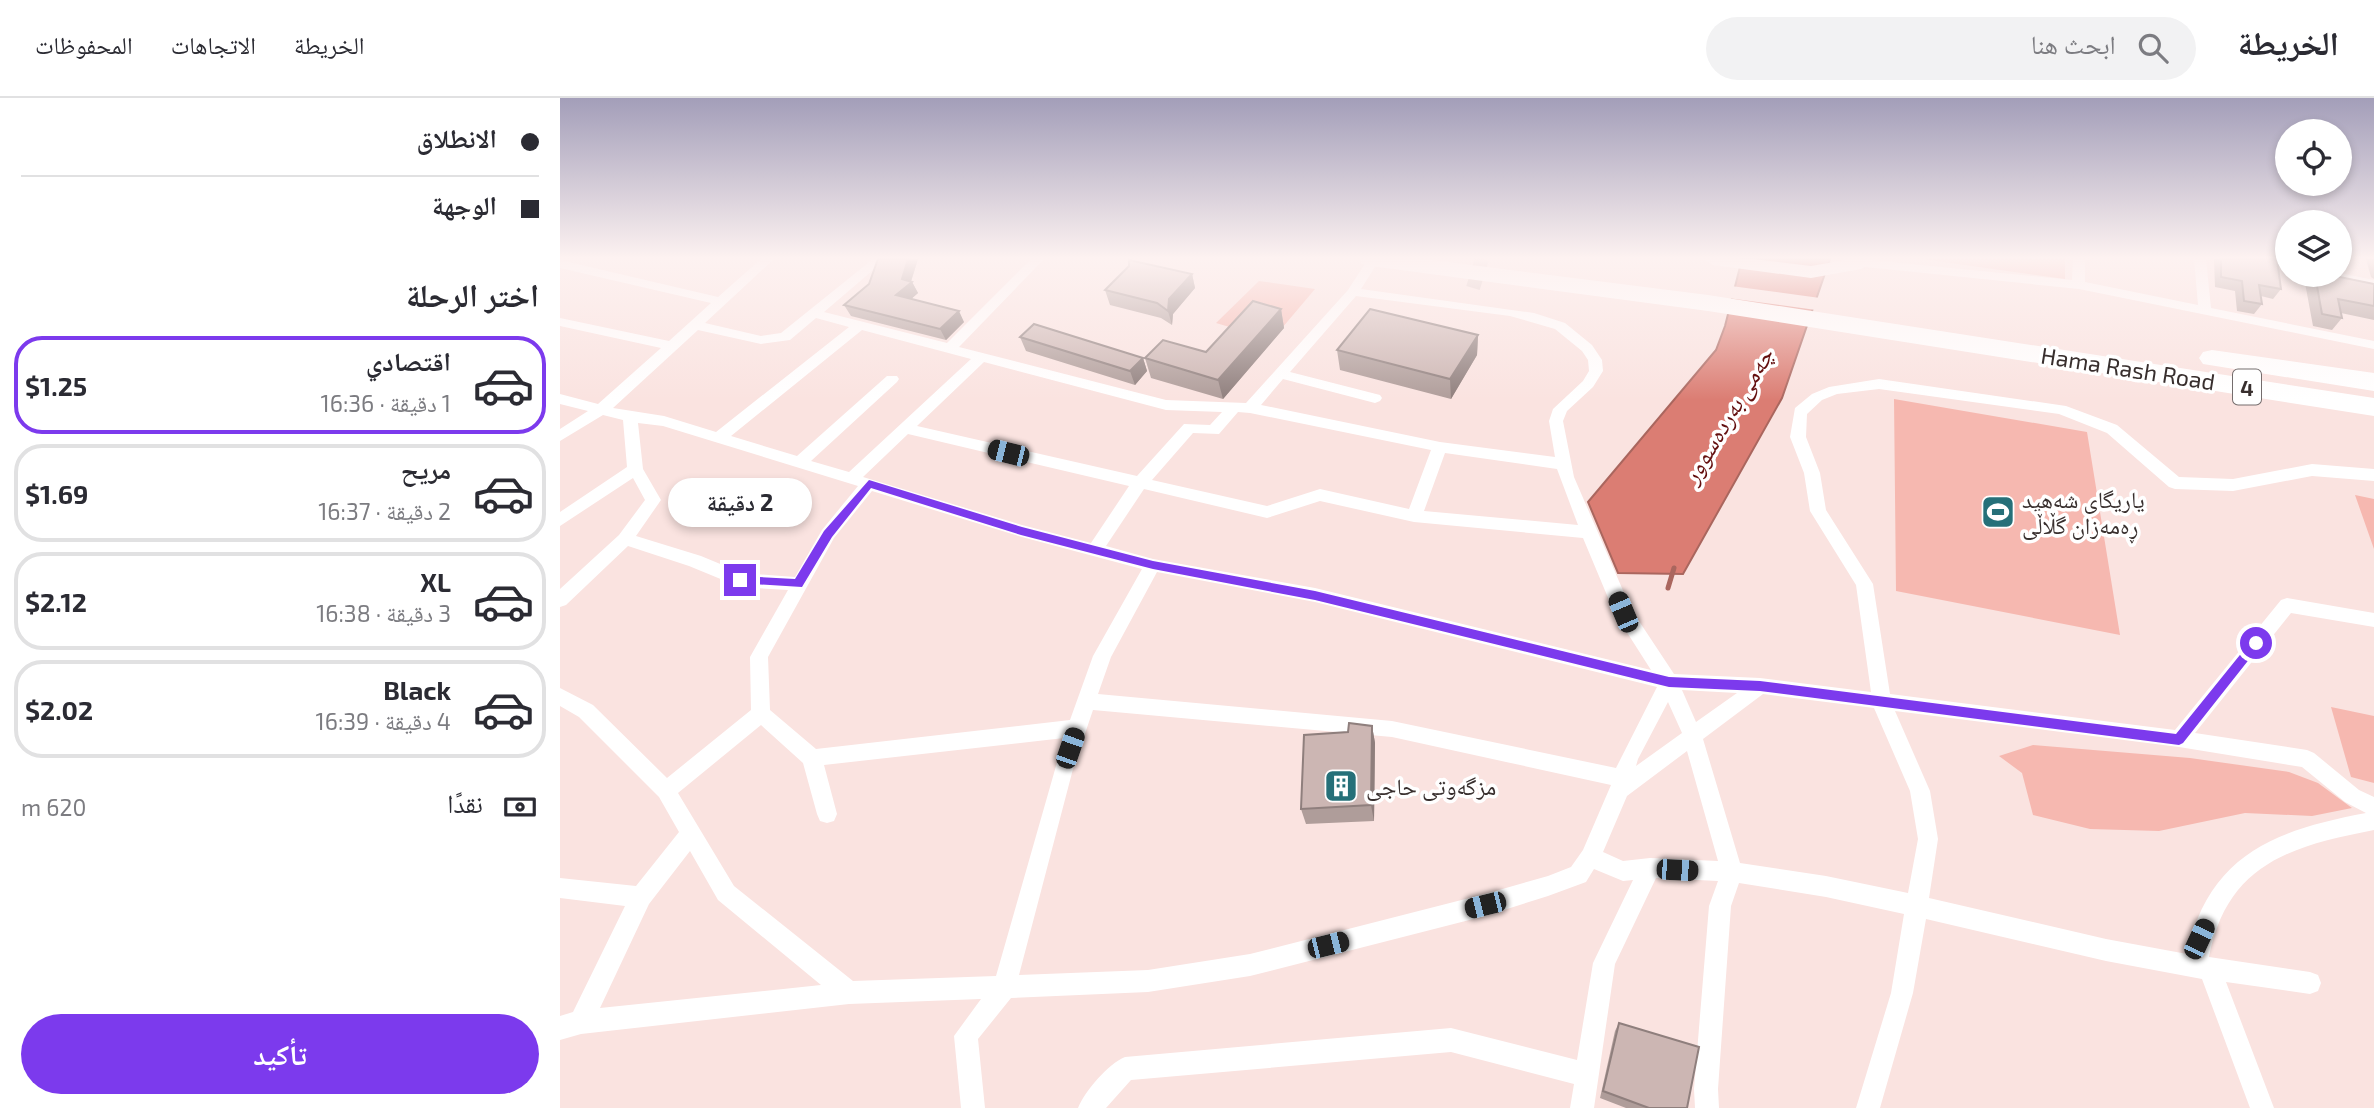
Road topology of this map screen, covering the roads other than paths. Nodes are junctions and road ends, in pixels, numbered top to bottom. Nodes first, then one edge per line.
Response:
1 (715, 306) edge
2 (822, 306) edge
3 (991, 306) edge
4 (1340, 306) edge
5 (1493, 306) edge
6 (1772, 306) edge
7 (2181, 306) edge
8 (2205, 306) edge
9 (2205, 311) junction
10 (813, 313) junction
11 (560, 322) edge
12 (696, 324) junction
13 (860, 325) junction
14 (2374, 345) edge
15 (670, 346) junction
16 (951, 347) junction
17 (982, 356) junction
18 (2121, 356) junction
19 (1280, 374) junction
20 (892, 379) dead end
21 (2374, 382) edge
22 (1375, 398) dead end
23 (560, 399) edge
24 (1166, 405) junction
25 (2374, 407) edge
26 (1242, 408) junction
27 (602, 409) junction
28 (630, 417) junction
29 (904, 428) junction
30 (1189, 428) junction
31 (560, 436) edge
32 (717, 439) junction
33 (1440, 447) junction
34 (799, 463) junction
35 (1563, 464) junction
36 (635, 469) junction
37 (2374, 475) edge
38 (851, 479) junction
39 (869, 484) junction
40 (1139, 484) junction
41 (1414, 516) junction
42 (560, 520) edge
43 (1589, 532) junction
44 (625, 539) junction
45 (1095, 550) junction
46 (1153, 565) junction
47 (798, 584) junction
48 (560, 600) edge
49 (2374, 620) edge
50 (1669, 682) junction
51 (1760, 686) junction
52 (560, 696) edge
53 (1087, 701) junction
54 (1882, 704) junction
55 (761, 713) junction
56 (1077, 727) junction
57 (1693, 736) junction
58 (2179, 739) junction
59 (812, 758) junction
60 (1620, 785) junction
61 (666, 791) junction
62 (2374, 807) edge
63 (827, 814) dead end
64 (2374, 821) edge
65 (690, 834) junction
66 (1590, 857) junction
67 (1650, 868) junction
68 (1732, 872) junction
69 (560, 888) edge
70 (641, 897) junction
71 (1916, 906) junction
72 (2202, 967) junction
73 (2310, 983) dead end
74 (1004, 988) junction
75 (849, 993) junction
76 (571, 1025) edge
77 (1587, 1075) junction
78 (973, 1108) edge
79 (1090, 1108) edge
80 (1582, 1108) edge
81 (1707, 1108) edge
82 (1868, 1108) edge
83 (2262, 1108) edge

1 - 12 street
2 - 10 street
3 - 16 street
4 - 19 street
5 - 35 street
6 - 18 highway, Hama Rash Road / 4
7 - 9 street
8 - 9 street
9 - 14 street
10 - 12 street
10 - 13 street
11 - 15 street
12 - 15 street
13 - 16 street
13 - 32 street
15 - 27 street
16 - 17 street
17 - 24 street
17 - 29 street
18 - 21 highway, Hama Rash Road / 4
18 - 25 highway, Hama Rash Road / 4
19 - 22 street
19 - 26 street
20 - 34 street
23 - 27 street
24 - 26 street
24 - 30 street
26 - 30 street
26 - 33 street
27 - 28 street
27 - 31 street
28 - 32 street
28 - 36 street
29 - 38 street
29 - 40 street
30 - 40 street
32 - 34 street
33 - 35 street
33 - 41 street
34 - 38 street
35 - 43 street
36 - 42 street
36 - 44 street
37 - 54 street
38 - 39 street
39 - 45 street
39 - 47 street
40 - 41 street
40 - 45 street
41 - 43 street
43 - 50 street
44 - 47 street
44 - 48 street
45 - 46 street
46 - 50 street
46 - 53 street
47 - 55 street
49 - 58 street
50 - 51 street
50 - 57 street
50 - 60 street
51 - 54 street
51 - 57 street
52 - 61 street
53 - 56 street
53 - 60 street
54 - 58 street
54 - 71 street
55 - 59 street
55 - 61 street
56 - 59 street
56 - 74 street
57 - 60 street
57 - 68 street
58 - 62 street
59 - 63 street
60 - 66 street
61 - 65 street
64 - 72 street
65 - 70 street
65 - 75 street
66 - 67 street
66 - 74 street
67 - 68 street
67 - 77 street
68 - 71 street
68 - 81 street
69 - 70 street
70 - 76 street
71 - 72 street
71 - 82 street
72 - 73 street
72 - 83 street
74 - 75 street
74 - 78 street
75 - 76 street
77 - 79 street
77 - 80 street

